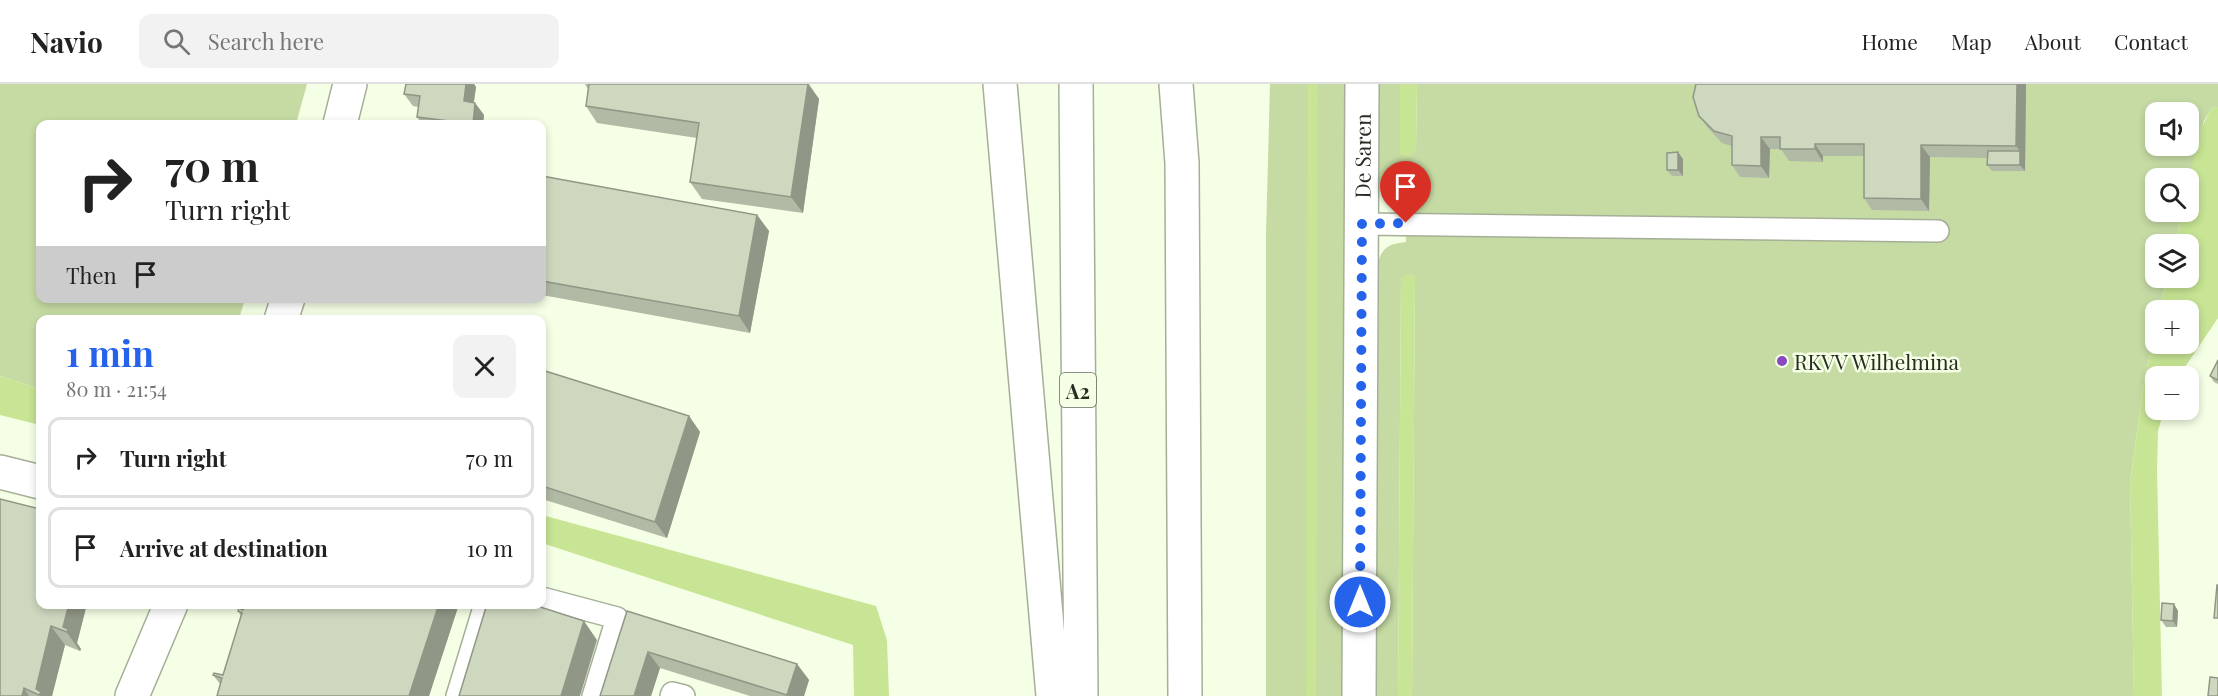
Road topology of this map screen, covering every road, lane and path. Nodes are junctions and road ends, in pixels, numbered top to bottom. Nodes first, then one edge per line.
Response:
1 (350, 84) edge
2 (1000, 84) edge
3 (1076, 84) edge
4 (1176, 84) edge
5 (1188, 84) edge
6 (1362, 84) edge
7 (341, 120) edge
8 (1182, 163) junction
9 (1362, 224) junction
10 (1938, 231) dead end
11 (0, 472) edge
12 (36, 481) edge
13 (546, 599) edge
14 (169, 609) edge
15 (483, 609) edge
16 (132, 696) edge
17 (457, 696) edge
18 (593, 696) edge
19 (671, 696) edge
20 (684, 696) edge
21 (1053, 696) edge
22 (1081, 696) edge
23 (1185, 696) edge
24 (1359, 696) edge

1 - 7 main road
2 - 21 main road
3 - 22 main road, A2
4 - 8 main road
5 - 8 main road
6 - 9 main road, De Saren
8 - 23 main road
9 - 10 lane
9 - 24 main road, De Saren
11 - 12 main road
13 - 18 lane
14 - 16 main road
15 - 17 lane
19 - 20 lane

